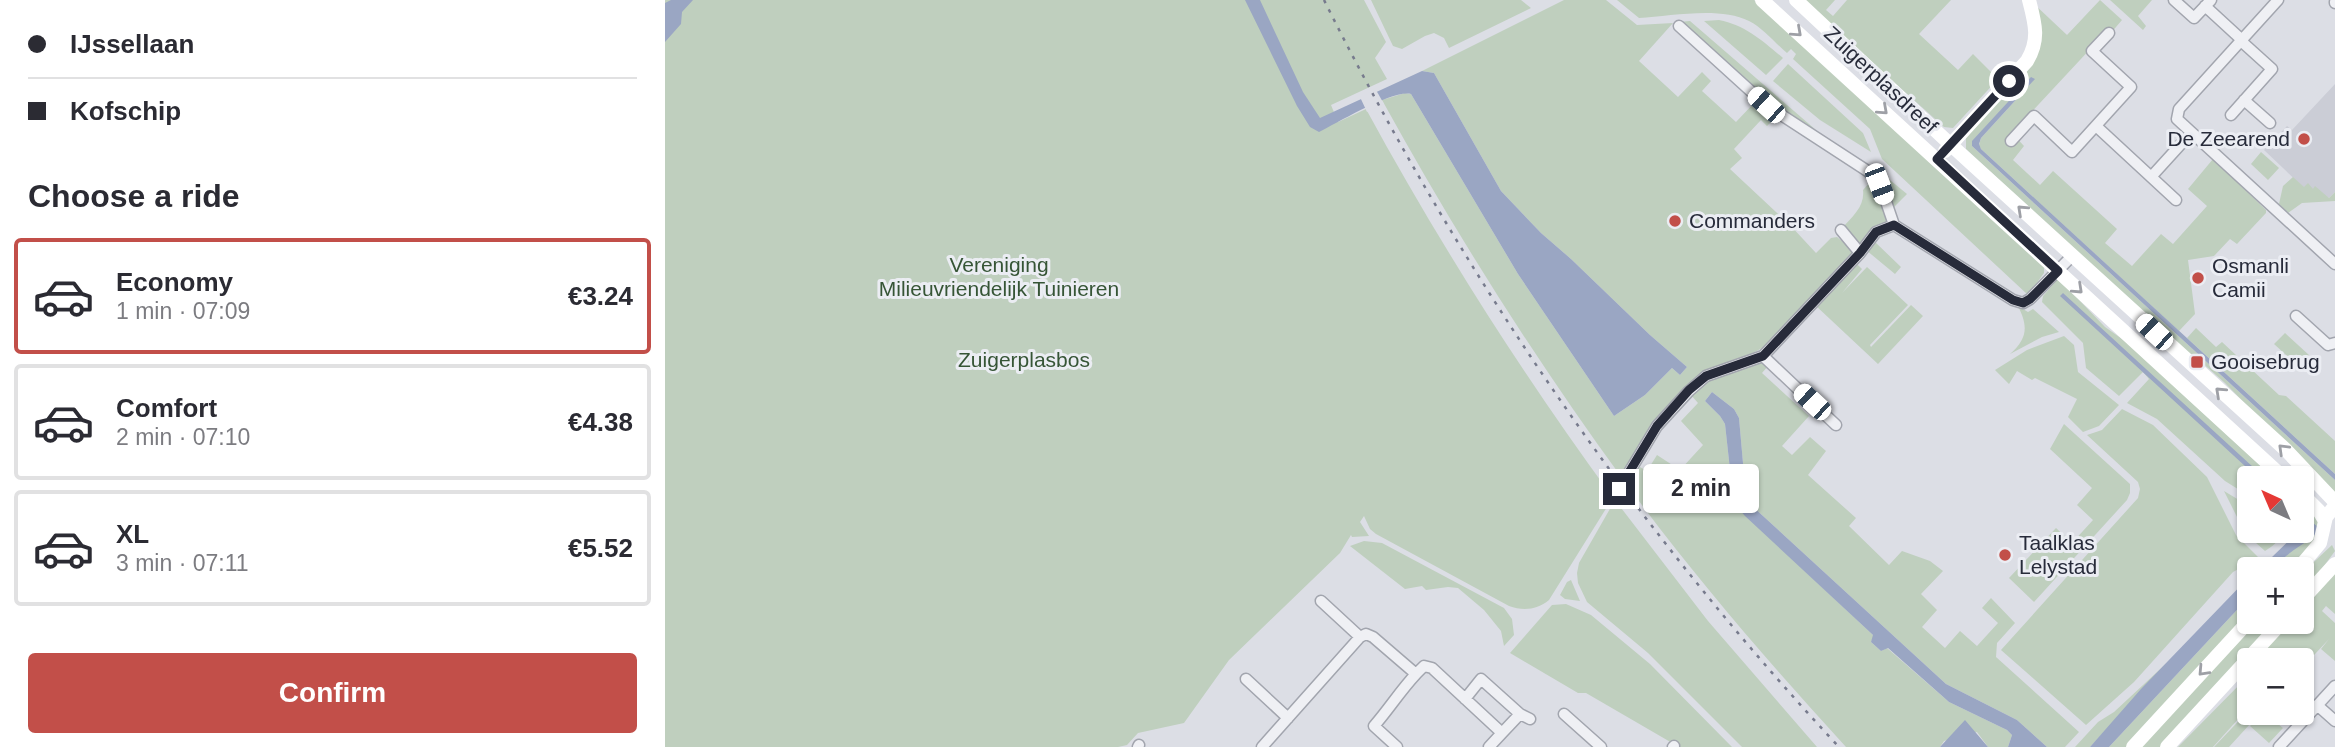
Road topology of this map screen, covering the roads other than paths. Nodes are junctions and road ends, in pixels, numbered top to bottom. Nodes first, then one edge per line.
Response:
1 (1762, 0) edge
2 (1796, 0) edge
3 (2029, 0) edge
4 (2174, 0) edge
5 (2278, 0) edge
6 (2208, 3) edge
7 (1679, 26) dead end
8 (2109, 33) dead end
9 (2241, 41) junction
10 (2244, 100) junction
11 (2231, 115) dead end
12 (2270, 123) dead end
13 (2095, 126) junction
14 (2191, 133) junction
15 (2011, 141) dead end
16 (1951, 145) junction
17 (1937, 159) junction
18 (2151, 177) junction
19 (2176, 200) dead end
20 (1894, 225) junction
21 (1842, 230) dead end
22 (1860, 253) junction
23 (2072, 256) junction
24 (2335, 264) edge
25 (2058, 271) junction
26 (2297, 316) dead end
27 (2335, 343) edge
28 (1763, 356) junction
29 (1836, 425) dead end
30 (2271, 466) edge
31 (1619, 489) dead end
32 (2314, 507) edge
33 (2331, 521) edge
34 (2335, 555) edge
35 (2308, 557) edge
36 (2335, 564) edge
37 (2319, 581) junction
38 (2314, 587) edge
39 (1321, 601) dead end
40 (2237, 634) edge
41 (2271, 634) edge
42 (1360, 637) junction
43 (1416, 674) junction
44 (1246, 680) dead end
45 (2335, 685) edge
46 (1465, 699) junction
47 (2317, 705) junction
48 (1564, 714) dead end
49 (1287, 718) junction
50 (2335, 721) edge
51 (1502, 733) junction
52 (1262, 747) edge
53 (1397, 747) edge
54 (1489, 747) edge
55 (1601, 747) edge
56 (2133, 747) edge
57 (2167, 747) edge
58 (2279, 747) edge

1 -> 17 main road, Zuigerplasdreef
2 - 16 main road, Zuigerplasdreef
3 - 16 main road
4 - 6 street
5 - 9 street
6 - 9 street
7 - 20 street
8 - 13 street
9 - 10 street
9 - 14 street
10 - 11 street
10 - 12 street
13 - 15 street
13 - 18 street
14 - 18 street
14 - 24 street
16 - 17 main road
23 -> 16 main road, Zuigerplasdreef
17 - 25 main road, Zuigerplasdreef
18 - 19 street
20 - 22 street
20 - 25 street
21 - 22 street
22 - 28 street
23 - 25 street
33 -> 23 main road, Zuigerplasdreef
25 -> 30 main road, Zuigerplasdreef
26 - 27 street
28 - 29 street
28 - 31 street
32 - 33 main road
33 - 35 main road
34 - 37 main road
36 - 37 main road
37 - 38 main road
39 - 42 street
40 -> 56 main road
41 - 57 main road
42 - 43 street
42 - 49 street
43 - 46 street
43 - 53 street
44 - 49 street
45 - 47 street
46 - 51 street
46 - 51 street
47 - 50 street
47 - 58 street
48 - 55 street
49 - 52 street
51 - 54 street

